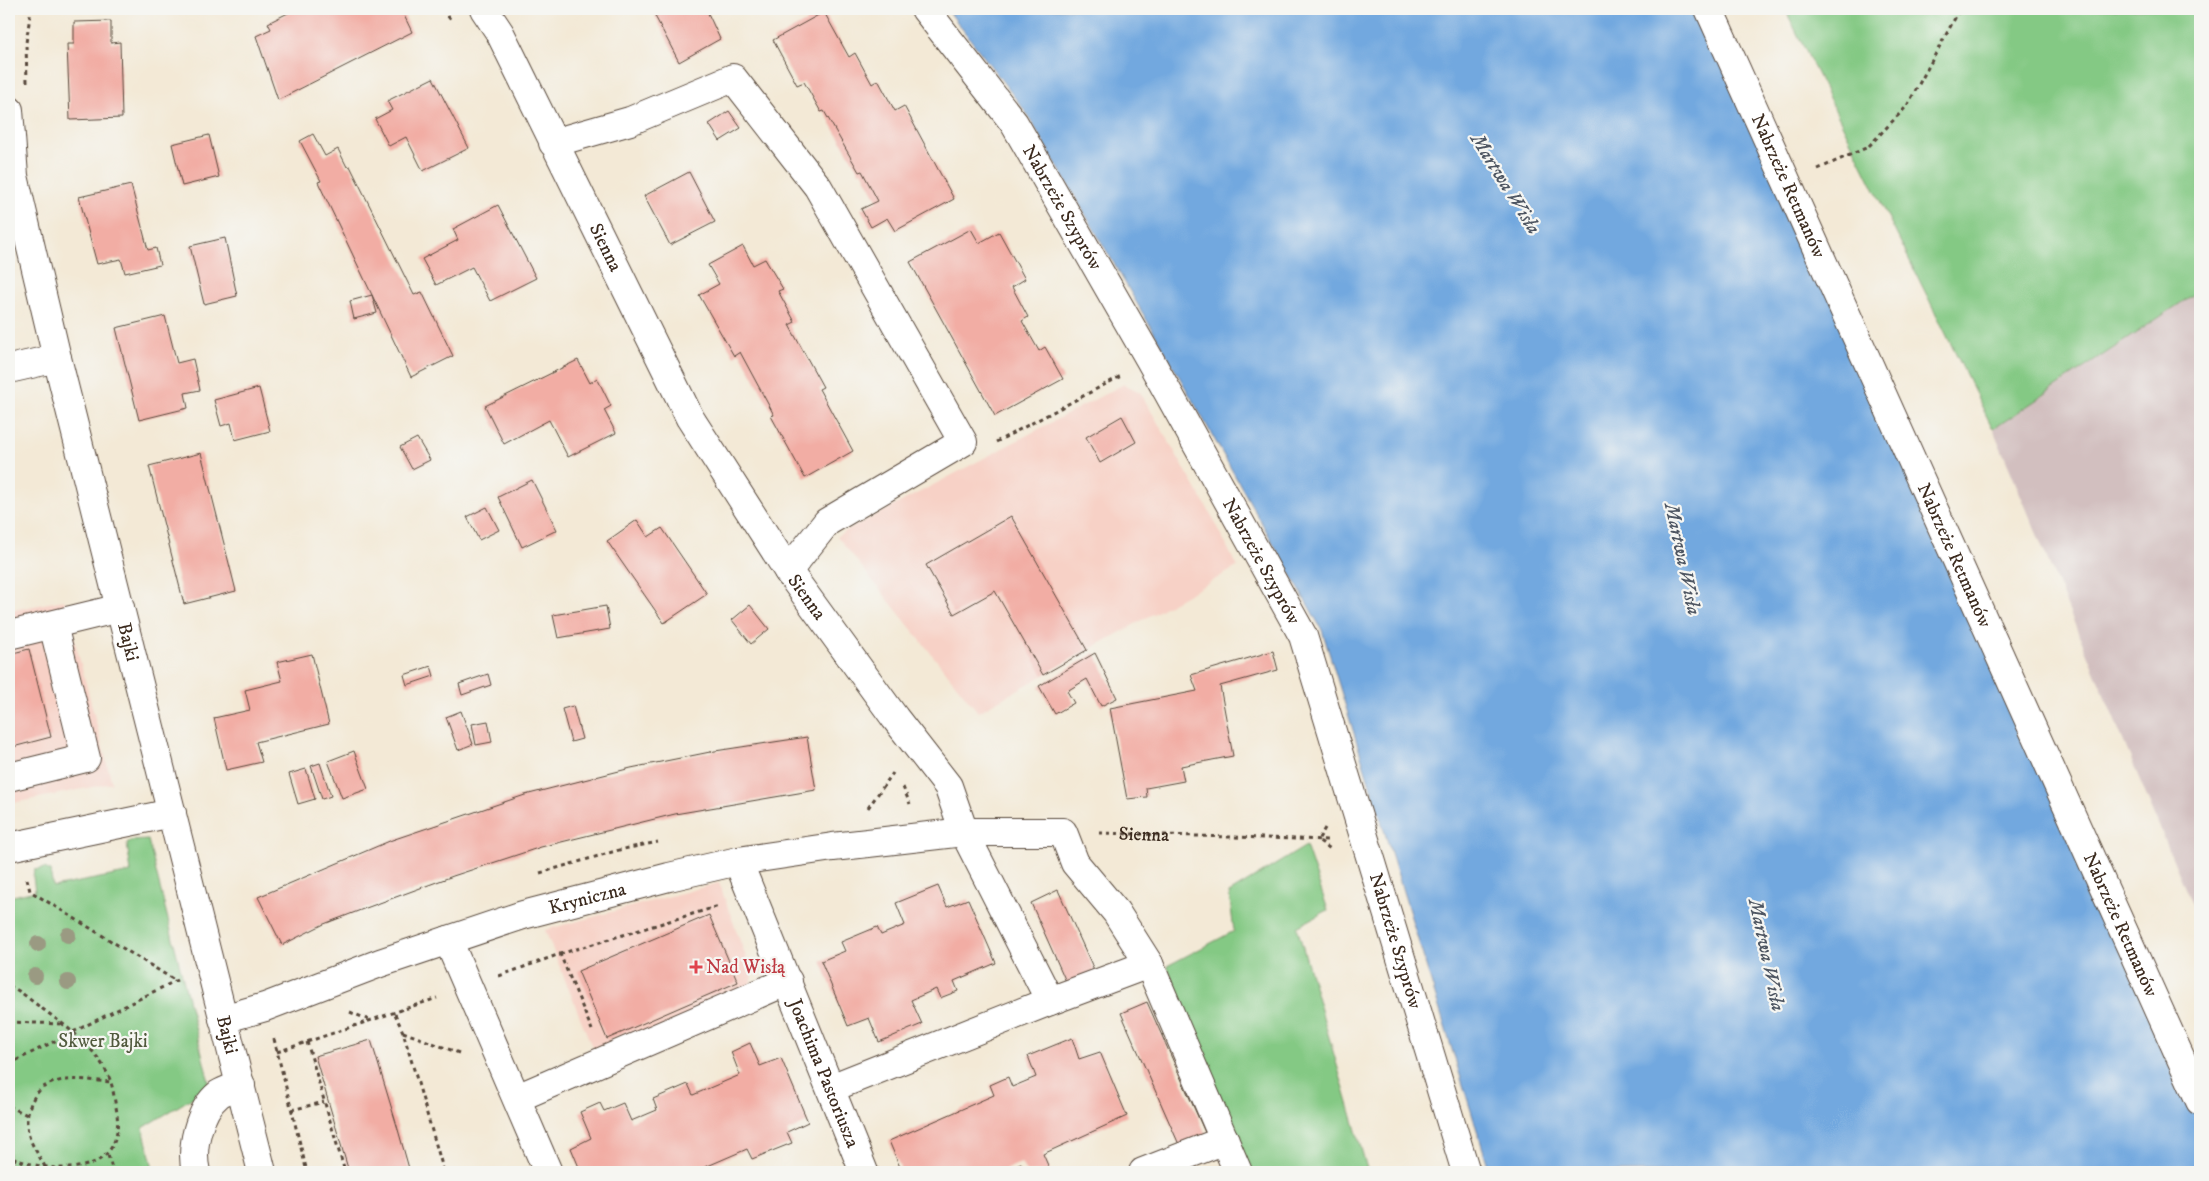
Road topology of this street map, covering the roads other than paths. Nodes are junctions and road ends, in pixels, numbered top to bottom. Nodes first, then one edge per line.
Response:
1 (484, 9) edge
2 (925, 9) edge
3 (1709, 9) edge
4 (9, 110) edge
5 (553, 143) junction
6 (57, 358) junction
7 (9, 369) edge
8 (788, 571) junction
9 (120, 608) junction
10 (53, 625) junction
11 (9, 635) edge
12 (9, 777) edge
13 (172, 813) junction
14 (964, 832) junction
15 (14, 846) edge
16 (738, 861) junction
17 (448, 940) junction
18 (1149, 964) junction
19 (788, 981) junction
20 (1050, 1001) junction
21 (223, 1019) junction
22 (241, 1085) junction
23 (831, 1088) junction
24 (517, 1098) junction
25 (2200, 1101) edge
26 (1225, 1140) junction
27 (858, 1170) edge
28 (196, 1172) edge
29 (262, 1172) edge
30 (548, 1172) edge
31 (1143, 1172) edge
32 (1238, 1172) edge
33 (1466, 1172) edge

1 - 5 street, Sienna
2 - 33 street, Nabrzeże Szyprów
3 - 25 street, Nabrzeże Retmanów
4 - 6 street, Bajki
5 - 8 street, Sienna
5 - 8 street
6 - 7 street
6 - 9 street, Bajki
8 - 14 street, Sienna
9 - 10 street
9 - 13 street, Bajki
10 - 11 street
10 - 12 street
13 - 15 street
13 - 21 street, Bajki
14 - 16 street, Kryniczna
14 - 18 street
14 - 20 street, Sienna
16 - 17 street, Kryniczna
16 - 19 street, Joachima Pastoriusza
17 - 21 street, Kryniczna
17 - 24 street
18 - 20 street
18 - 26 street
19 - 23 street, Joachima Pastoriusza
19 - 24 street
20 - 23 street
21 - 22 street, Bajki
22 - 28 street
22 - 29 street, Bajki
23 - 27 street, Joachima Pastoriusza
24 - 30 street
26 - 31 street
26 - 32 street

